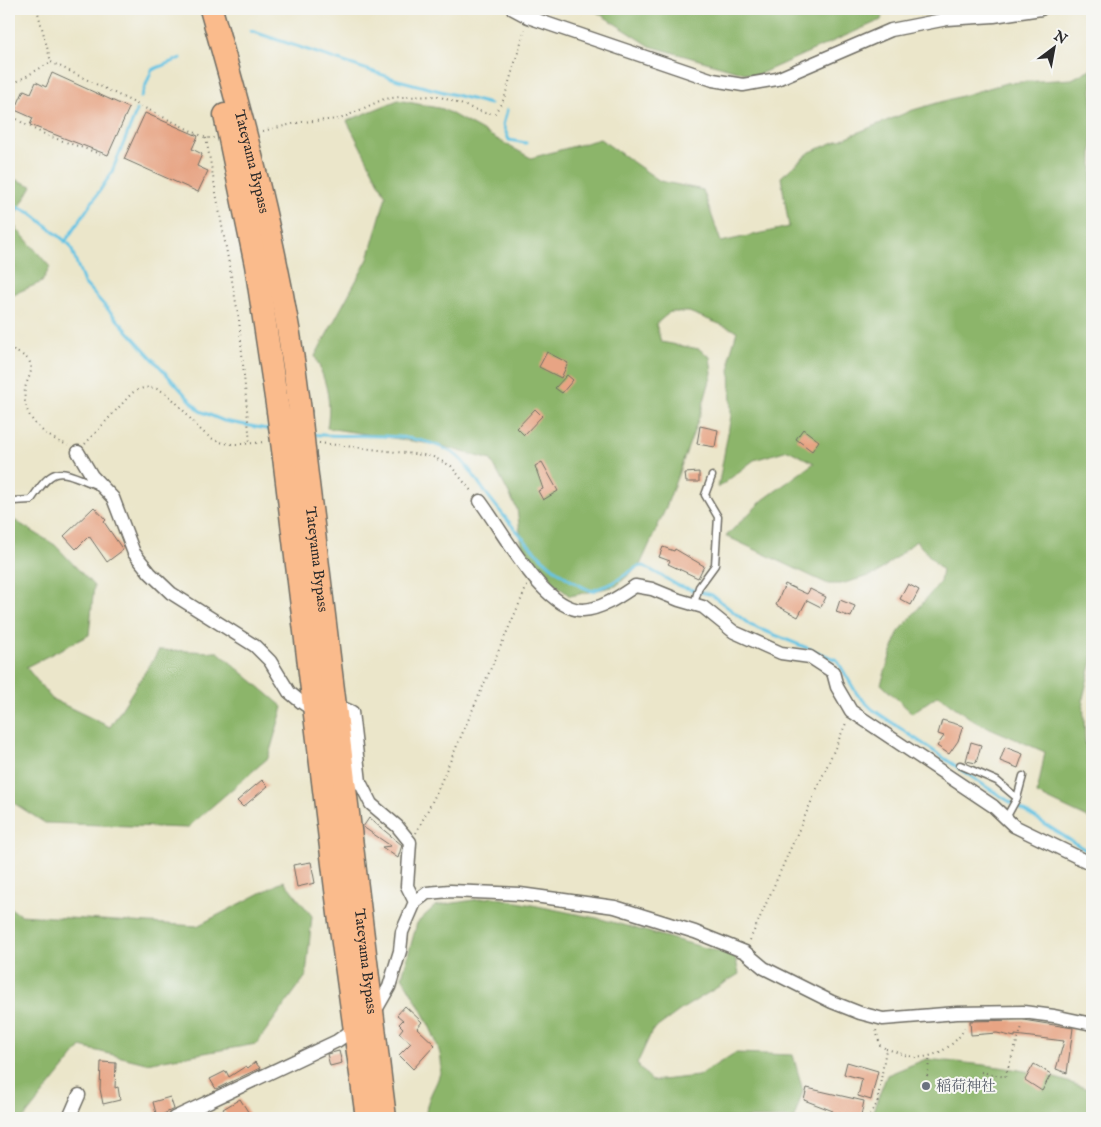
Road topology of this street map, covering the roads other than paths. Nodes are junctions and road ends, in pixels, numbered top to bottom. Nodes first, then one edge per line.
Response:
1 (198, 9) edge
2 (211, 9) edge
3 (513, 9) edge
4 (1041, 9) edge
5 (289, 411) junction
6 (78, 452) road end
7 (712, 476) dead end
8 (105, 489) junction
9 (9, 498) edge
10 (480, 501) road end
11 (695, 601) junction
12 (324, 705) junction
13 (960, 765) dead end
14 (1023, 776) dead end
15 (1016, 800) junction
16 (1008, 815) junction
17 (1092, 864) edge
18 (415, 902) junction
19 (364, 1022) junction
20 (1092, 1024) edge
21 (79, 1095) dead end
22 (189, 1111) junction
23 (69, 1118) edge
24 (174, 1118) edge
25 (202, 1118) edge
26 (367, 1118) edge
27 (385, 1118) edge

1 - 5 highway, Tateyama Bypass
2 - 5 highway, Tateyama Bypass
3 - 4 street
5 - 12 highway, Tateyama Bypass, bridge
6 - 8 street
7 - 11 lane
8 - 9 lane
8 - 12 street
10 - 11 street
11 - 16 street
12 - 18 street
12 - 19 highway, Tateyama Bypass
13 - 15 lane
14 - 15 lane
15 - 16 lane
16 - 17 street
18 - 19 street
18 - 20 street
19 - 22 street
19 - 26 highway, Tateyama Bypass
19 - 27 highway, Tateyama Bypass
21 - 23 street
22 - 24 street
22 - 25 lane

